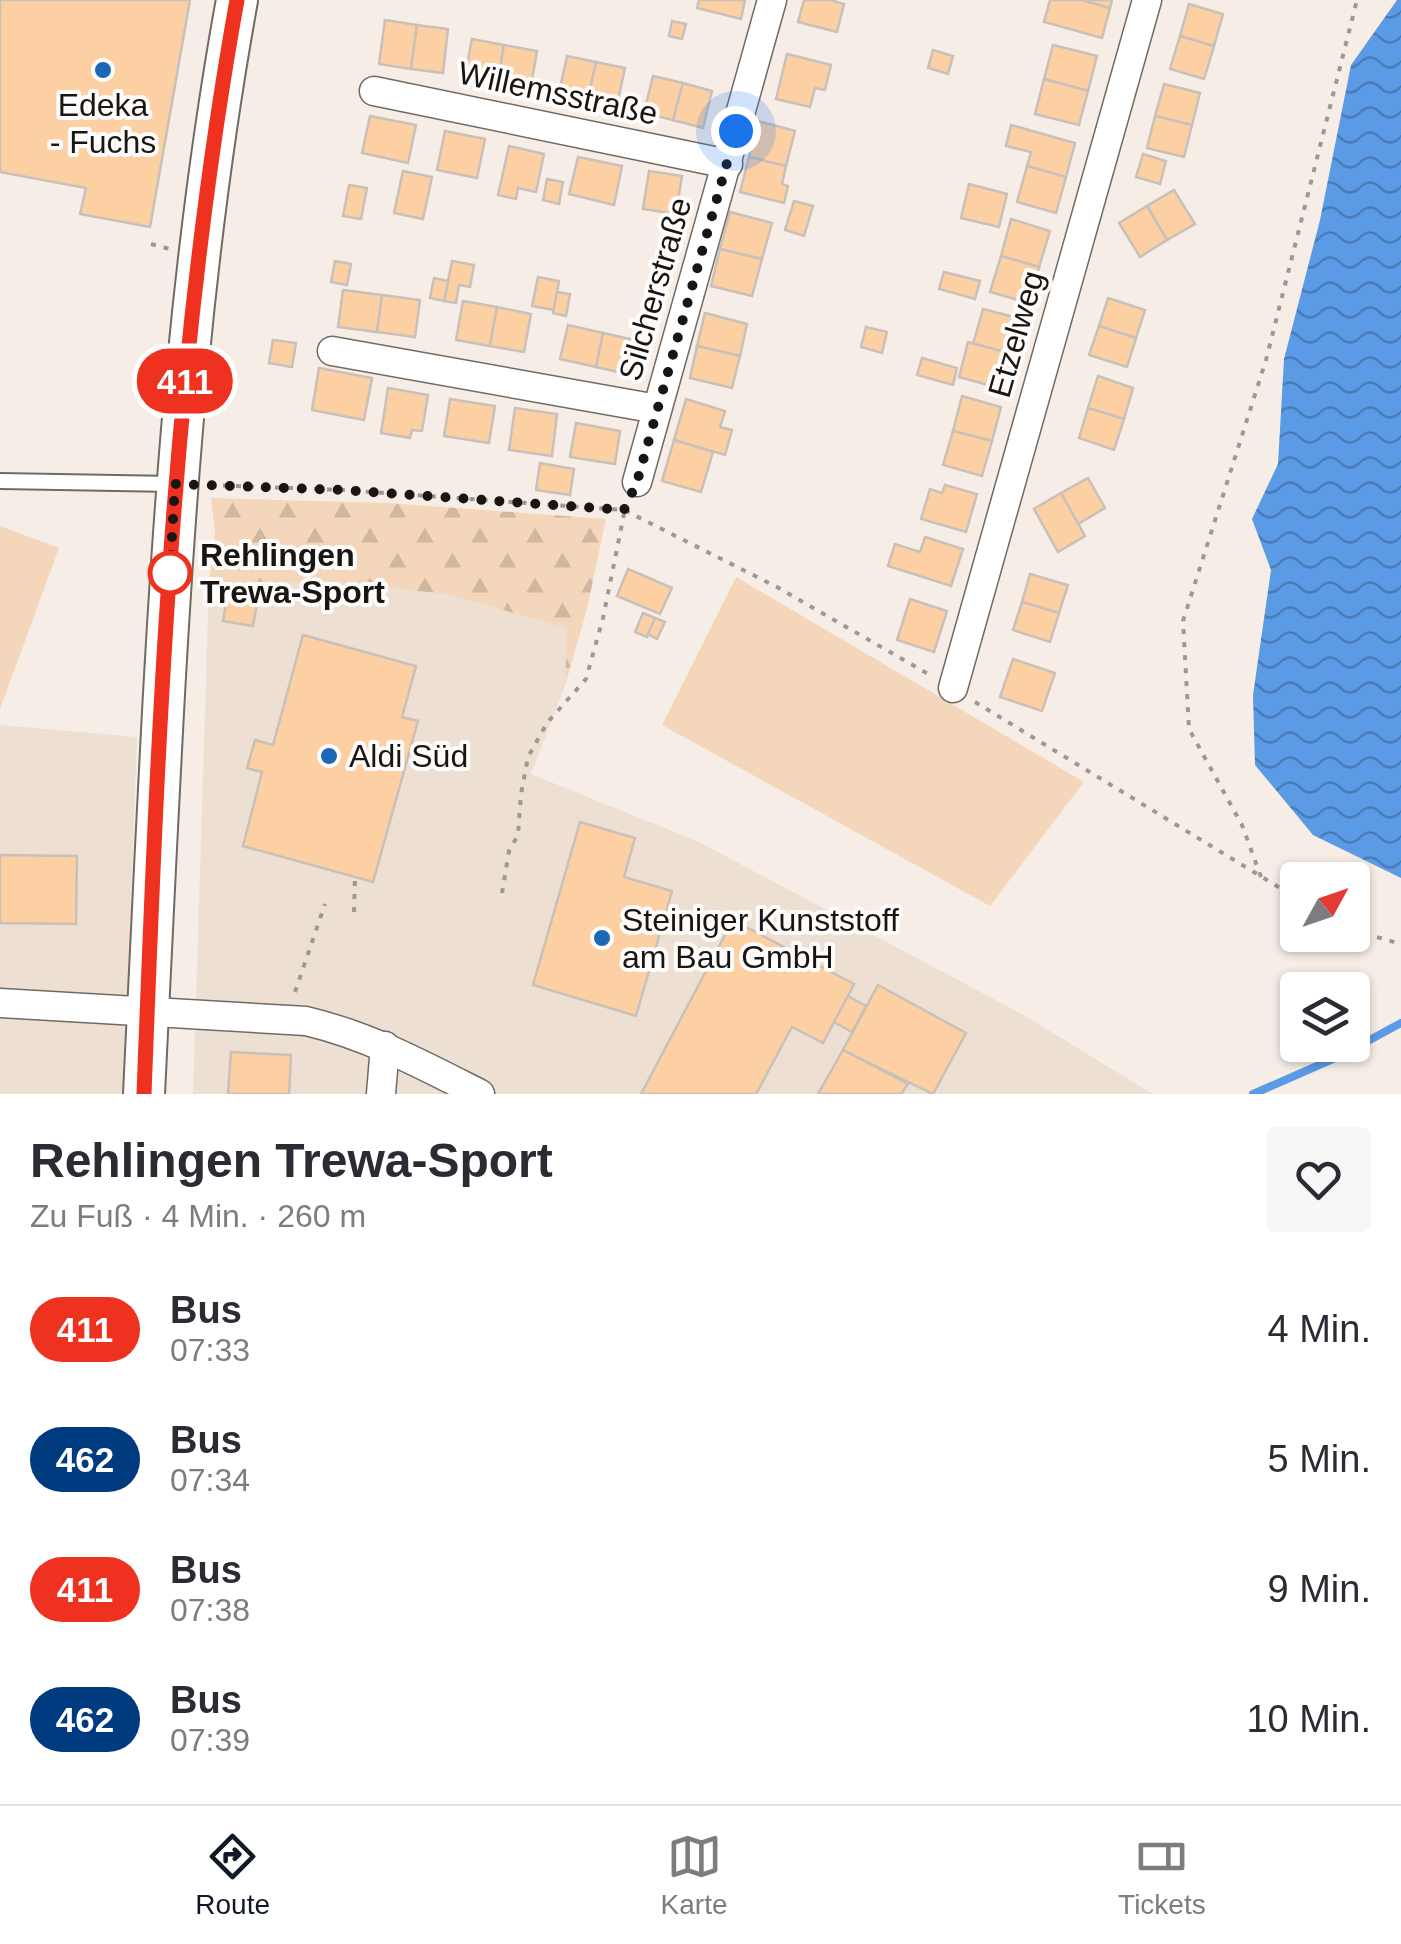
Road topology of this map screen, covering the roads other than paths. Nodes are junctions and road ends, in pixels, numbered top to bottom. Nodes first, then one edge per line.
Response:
1 (237, 0) edge
2 (772, 0) edge
3 (1147, 0) edge
4 (374, 91) dead end
5 (728, 164) junction
6 (332, 351) dead end
7 (657, 409) junction
8 (0, 481) edge
9 (637, 482) road end
10 (175, 484) junction
11 (953, 688) road end
12 (0, 1003) edge
13 (147, 1010) junction
14 (386, 1046) junction
15 (144, 1094) edge
16 (380, 1094) edge
17 (480, 1094) edge

1 - 10 main road
2 - 5 street, Silcherstraße
3 - 11 street, Etzelweg
4 - 5 street, Willemsstraße
5 - 7 street, Silcherstraße
6 - 7 street
7 - 9 street, Silcherstraße
8 - 10 lane
10 - 13 main road
12 - 13 street
13 - 14 street
13 - 15 main road
14 - 16 street
14 - 17 street

